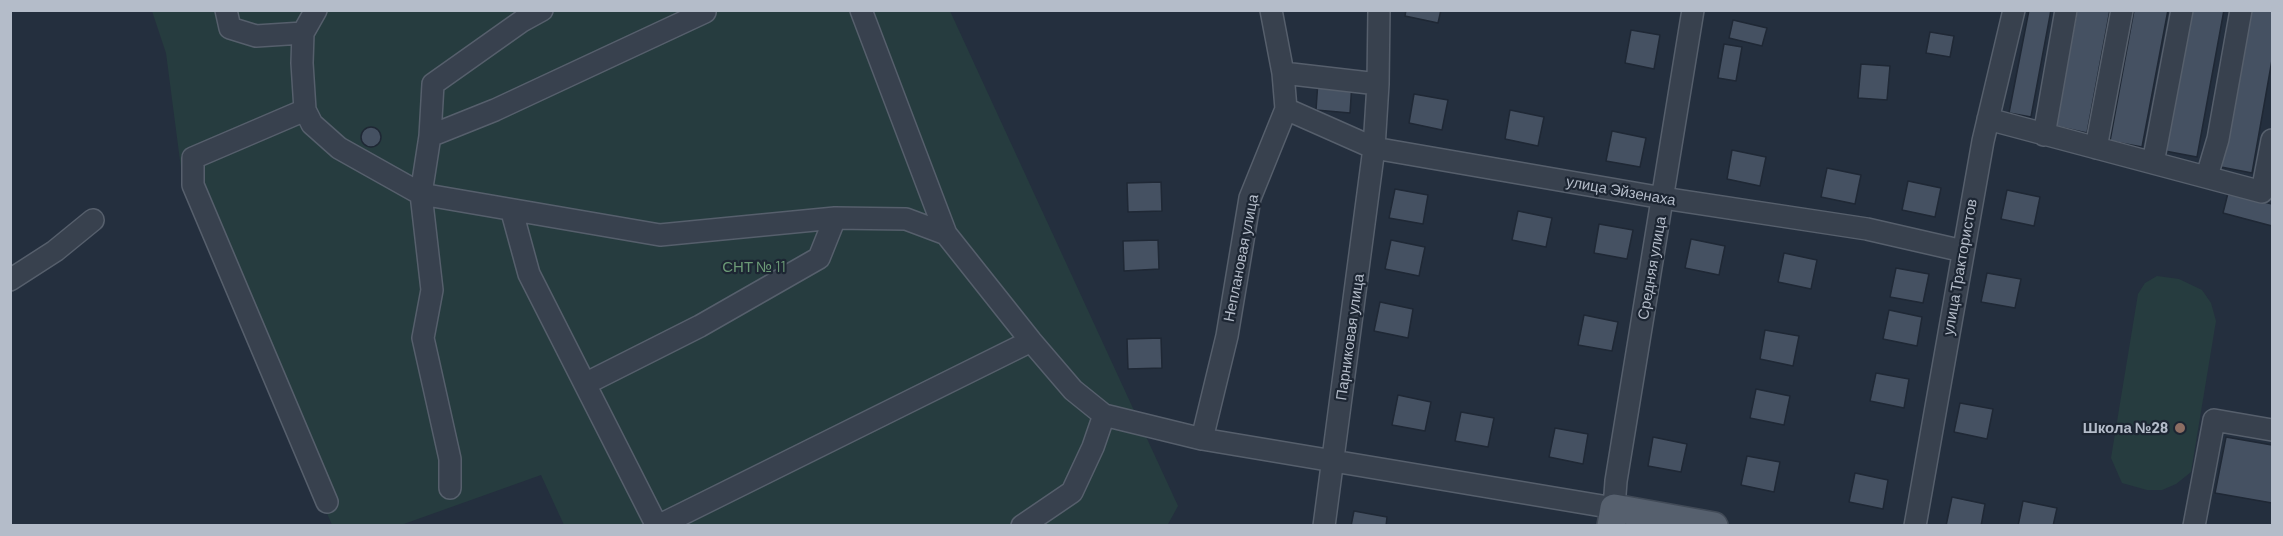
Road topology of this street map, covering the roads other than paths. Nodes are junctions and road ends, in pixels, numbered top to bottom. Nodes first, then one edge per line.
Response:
1 (226, 10) edge
2 (316, 10) edge
3 (542, 10) edge
4 (704, 10) edge
5 (861, 10) edge
6 (1271, 10) edge
7 (1379, 10) edge
8 (1694, 10) edge
9 (2014, 10) edge
10 (2066, 10) edge
11 (2122, 10) edge
12 (2182, 10) edge
13 (2241, 10) edge
14 (303, 33) junction
15 (1283, 73) junction
16 (1378, 84) junction
17 (1286, 109) junction
18 (305, 110) junction
19 (1988, 119) junction
20 (2044, 135) junction
21 (430, 136) junction
22 (2272, 140) edge
23 (1374, 148) junction
24 (2096, 148) junction
25 (2153, 163) junction
26 (2207, 176) junction
27 (2267, 192) edge
28 (421, 194) junction
29 (1664, 198) junction
30 (513, 212) junction
31 (835, 218) junction
32 (93, 220) dead end
33 (946, 234) junction
34 (1963, 251) junction
35 (10, 280) edge
36 (1031, 341) junction
37 (585, 384) junction
38 (1104, 415) junction
39 (2272, 430) edge
40 (1202, 439) junction
41 (1333, 459) junction
42 (450, 488) dead end
43 (327, 502) dead end
44 (1612, 517) edge
45 (657, 525) edge
46 (1022, 525) edge
47 (1324, 525) edge
48 (1714, 525) edge
49 (1915, 525) edge
50 (2194, 525) edge

1 - 14 street
2 - 14 street
3 - 21 street
4 - 21 street
5 - 33 street
6 - 15 street, Неплановая улица
7 - 16 street, Парниковая улица
8 - 29 street, Средняя улица
9 - 19 street, улица Трактористов
10 - 20 street
11 - 24 street
12 - 25 street
13 - 26 street
14 - 18 street
15 - 16 street
15 - 17 street, Неплановая улица
16 - 23 street, Парниковая улица
17 - 23 street, улица Эйзенаха
17 - 40 street, Неплановая улица
18 - 28 street
18 - 43 street
19 - 20 street
19 - 34 street, улица Трактористов
20 - 24 street
21 - 28 street
22 - 27 street
23 - 29 street, улица Эйзенаха
23 - 41 street, Парниковая улица
24 - 25 street
25 - 26 street
26 - 27 street
28 - 30 street
28 - 42 street
29 - 34 street, улица Эйзенаха
29 - 44 street, Средняя улица
30 - 31 street
30 - 37 street
31 - 33 street
31 - 37 street
32 - 35 street
33 - 36 street
34 - 49 street, улица Трактористов
36 - 38 street
36 - 45 street
37 - 45 street
38 - 40 street
38 - 46 street
39 - 50 street
40 - 41 street
41 - 44 street
41 - 47 street, Парниковая улица
44 - 48 main road

